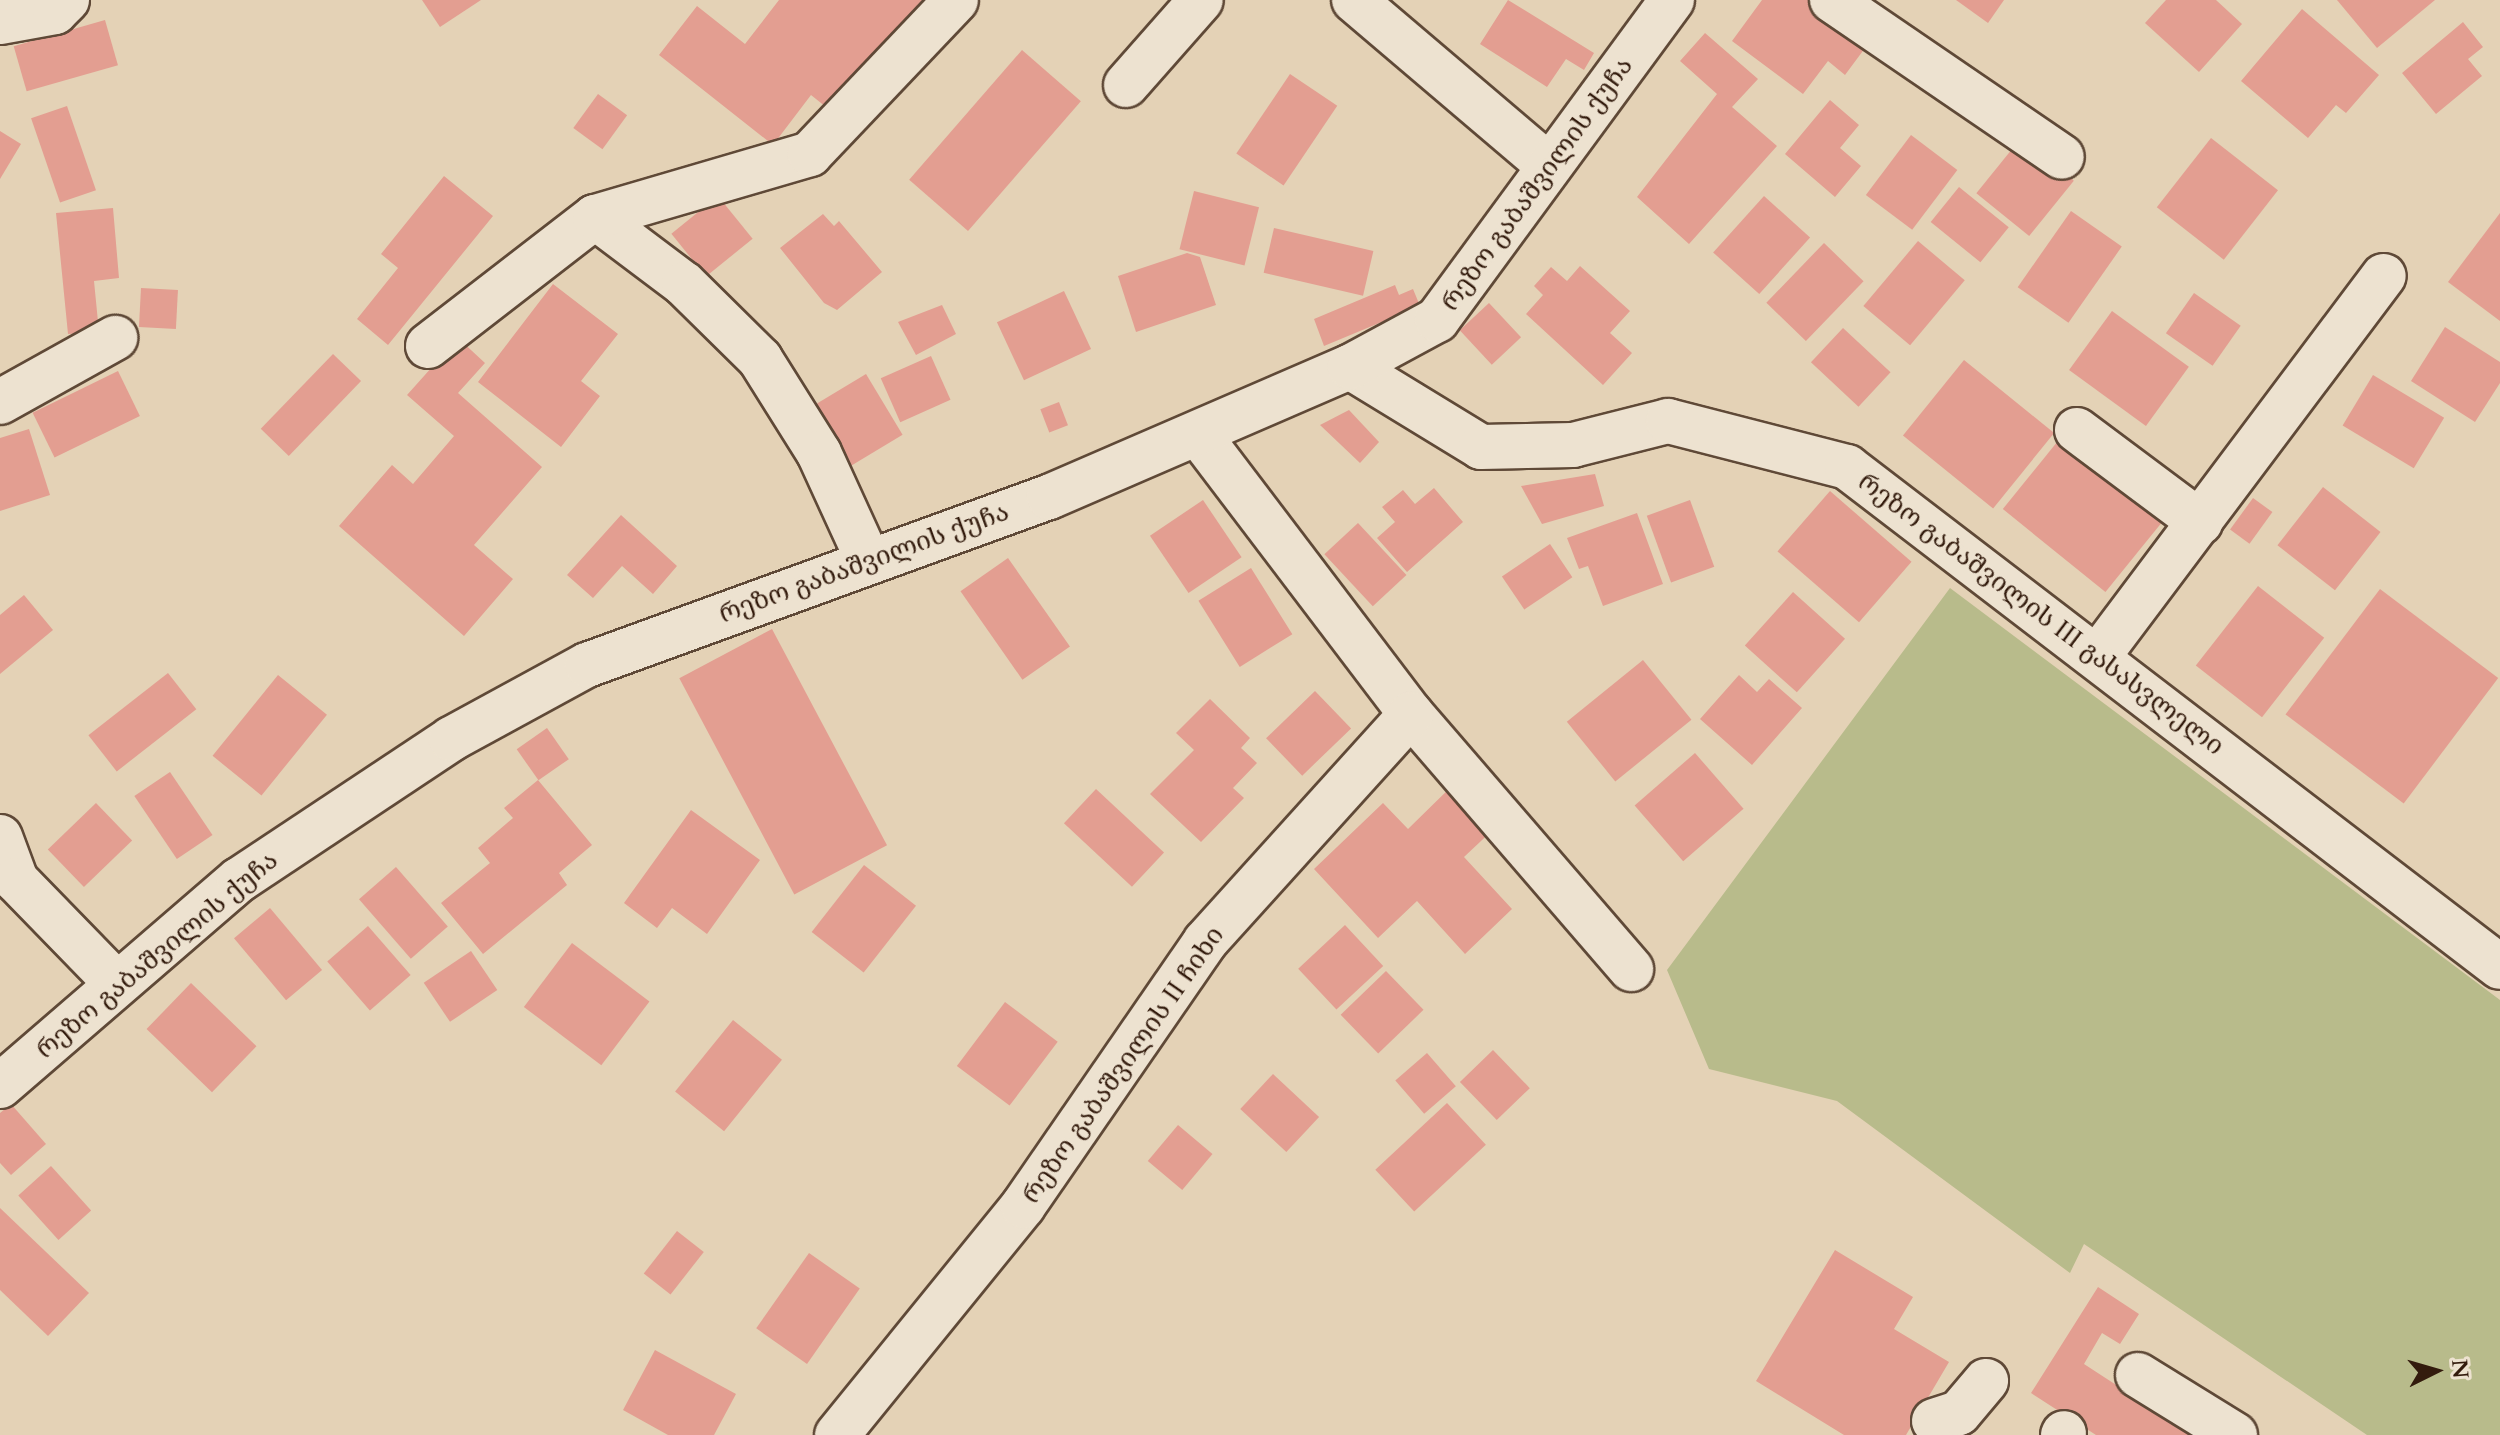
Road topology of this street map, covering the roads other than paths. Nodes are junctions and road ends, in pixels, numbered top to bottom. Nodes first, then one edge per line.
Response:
1 (67, 0) edge
2 (956, 0) edge
3 (1201, 0) edge
4 (1354, 0) edge
5 (1672, 0) edge
6 (1832, 0) edge
7 (0, 22) edge
8 (1126, 85) dead end
9 (2062, 157) dead end
10 (1548, 165) junction
11 (595, 217) junction
12 (2384, 276) dead end
13 (115, 338) dead end
14 (428, 346) dead end
15 (1350, 367) junction
16 (0, 402) edge
17 (2077, 430) dead end
18 (1199, 435) junction
19 (2200, 522) junction
20 (868, 560) junction
21 (2099, 655) junction
22 (1411, 714) junction
23 (0, 837) edge
24 (8, 891) edge
25 (2500, 967) edge
26 (1631, 969) dead end
27 (116, 983) junction
28 (0, 1086) edge
29 (2138, 1375) dead end
30 (1986, 1381) dead end
31 (1934, 1421) dead end
32 (837, 1435) edge
33 (2235, 1435) edge

1 - 7 street
2 - 11 street
3 - 8 street
4 - 10 street
5 - 10 street, რეზო გაბაშვილის ქუჩა
6 - 9 street
10 - 15 street, რეზო გაბაშვილის ქუჩა
11 - 14 street
11 - 20 street
12 - 19 street
13 - 16 street
15 - 18 street, რეზო გაბაშვილის ქუჩა
15 - 21 street, რეზო გაბაშვილის III გასასვლელი
17 - 19 street
18 - 20 street, რეზო გაბაშვილის ქუჩა
18 - 22 street
19 - 21 street
20 - 27 street, რეზო გაბაშვილის ქუჩა
21 - 25 street, რეზო გაბაშვილის III გასასვლელი
22 - 26 street
22 - 32 street, რეზო გაბაშვილის II ჩიხი
23 - 24 street
24 - 27 street
27 - 28 street, რეზო გაბაშვილის ქუჩა
29 - 33 street
30 - 31 street

